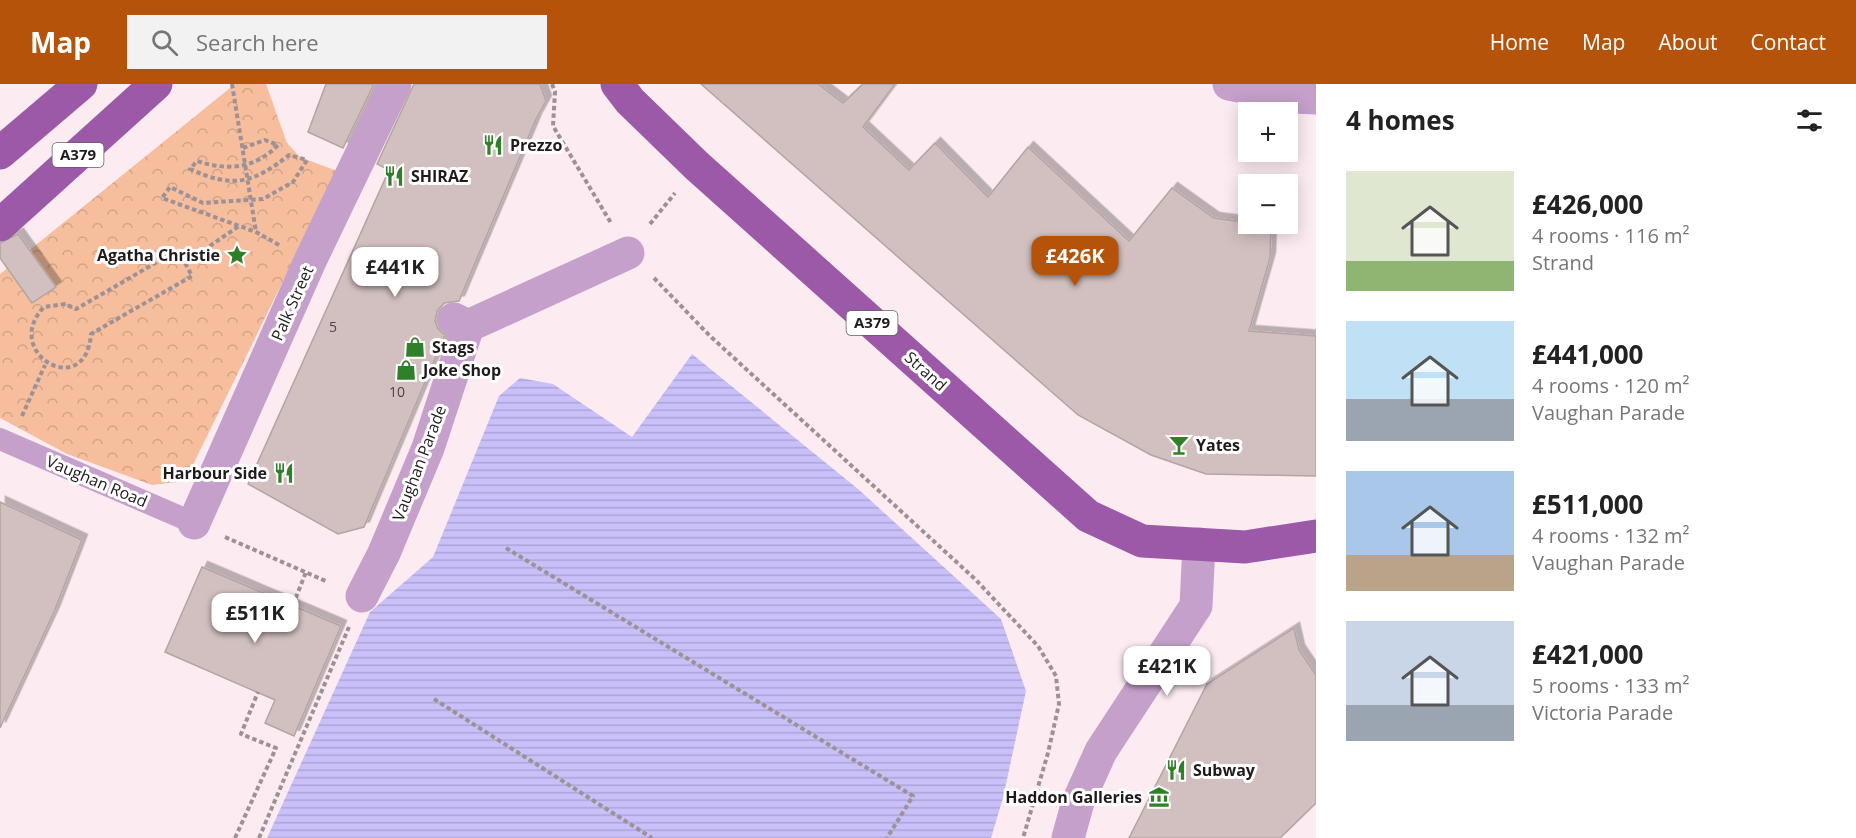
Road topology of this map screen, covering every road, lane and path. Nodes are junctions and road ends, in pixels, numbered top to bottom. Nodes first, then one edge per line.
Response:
1 (81, 84) edge
2 (156, 84) edge
3 (232, 84) edge
4 (395, 84) edge
5 (552, 84) edge
6 (617, 84) edge
7 (1229, 84) edge
8 (1302, 93) edge
9 (243, 148) junction
10 (0, 153) edge
11 (245, 165) junction
12 (248, 179) junction
13 (250, 200) junction
14 (0, 225) edge
15 (240, 226) junction
16 (628, 253) junction
17 (185, 263) junction
18 (46, 365) junction
19 (3, 441) edge
20 (194, 523) junction
21 (1316, 536) edge
22 (1199, 544) junction
23 (506, 548) dead end
24 (306, 572) junction
25 (362, 596) junction
26 (293, 605) dead end
27 (258, 692) dead end
28 (434, 699) dead end
29 (235, 838) edge
30 (258, 838) edge
31 (652, 838) edge
32 (887, 838) edge
33 (1023, 838) edge
34 (1068, 838) edge

1 - 10 main road
2 - 14 main road, A379
3 - 9 path
4 - 20 street, Palk Street
5 - 16 path
6 - 22 main road, Strand / A379
7 - 8 street
9 - 11 path
9 - 11 path
11 - 12 path
11 - 12 path
12 - 13 path
12 - 13 path
13 - 15 path
13 - 15 path
15 - 17 path
16 - 25 street, Vaughan Parade
16 - 33 path
17 - 18 path
17 - 18 path
18 - 19 path
19 - 20 lane, Vaughan Road
20 - 24 path
21 - 22 main road, A379
22 - 34 street
23 - 32 path
24 - 25 path
24 - 26 path
25 - 30 path
27 - 29 path
28 - 31 path

